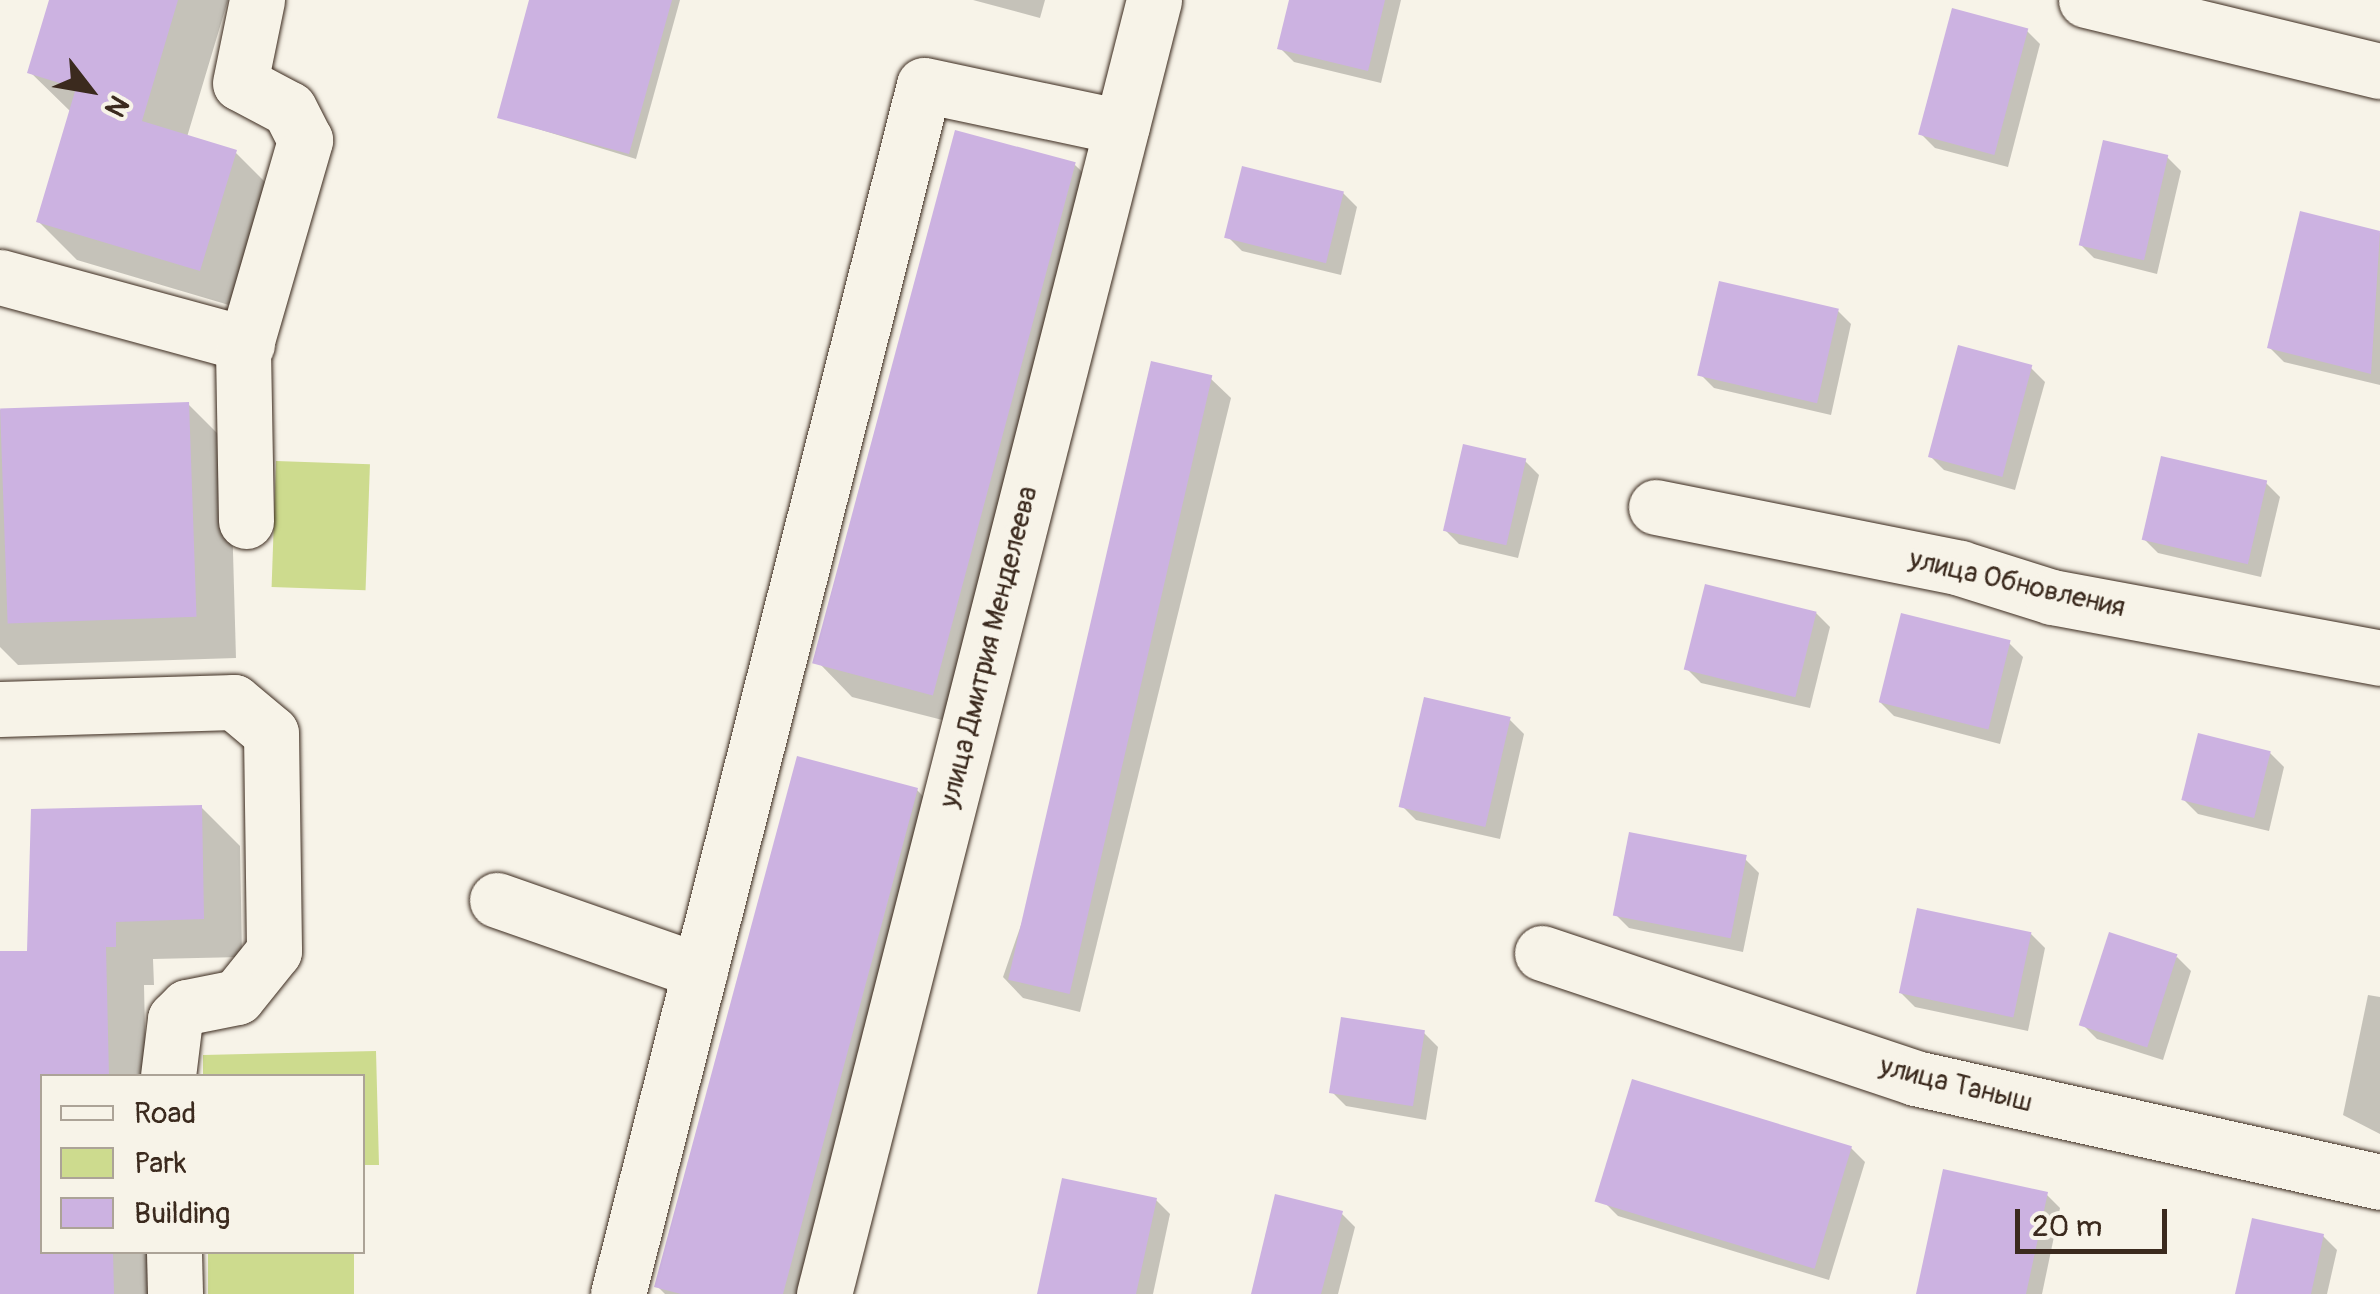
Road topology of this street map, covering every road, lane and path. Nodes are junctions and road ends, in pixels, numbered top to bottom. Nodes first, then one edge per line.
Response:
1 (258, 0) edge
2 (1154, 0) edge
3 (2086, 0) edge
4 (2380, 71) edge
5 (1122, 128) junction
6 (0, 276) edge
7 (247, 344) junction
8 (1656, 507) dead end
9 (246, 521) dead end
10 (2380, 658) edge
11 (0, 709) edge
12 (498, 900) dead end
13 (1542, 953) dead end
14 (700, 971) junction
15 (168, 1074) edge
16 (2380, 1182) edge
17 (174, 1254) edge
18 (175, 1294) edge
19 (618, 1294) edge
20 (824, 1294) edge

1 - 7 street
2 - 5 street, улица Дмитрия Менделеева
3 - 4 street
5 - 14 street
5 - 20 street, улица Дмитрия Менделеева
6 - 7 street
7 - 9 street
8 - 10 street, улица Обновления
11 - 15 street
12 - 14 street
13 - 16 street, улица Таныш
14 - 19 street
17 - 18 street

